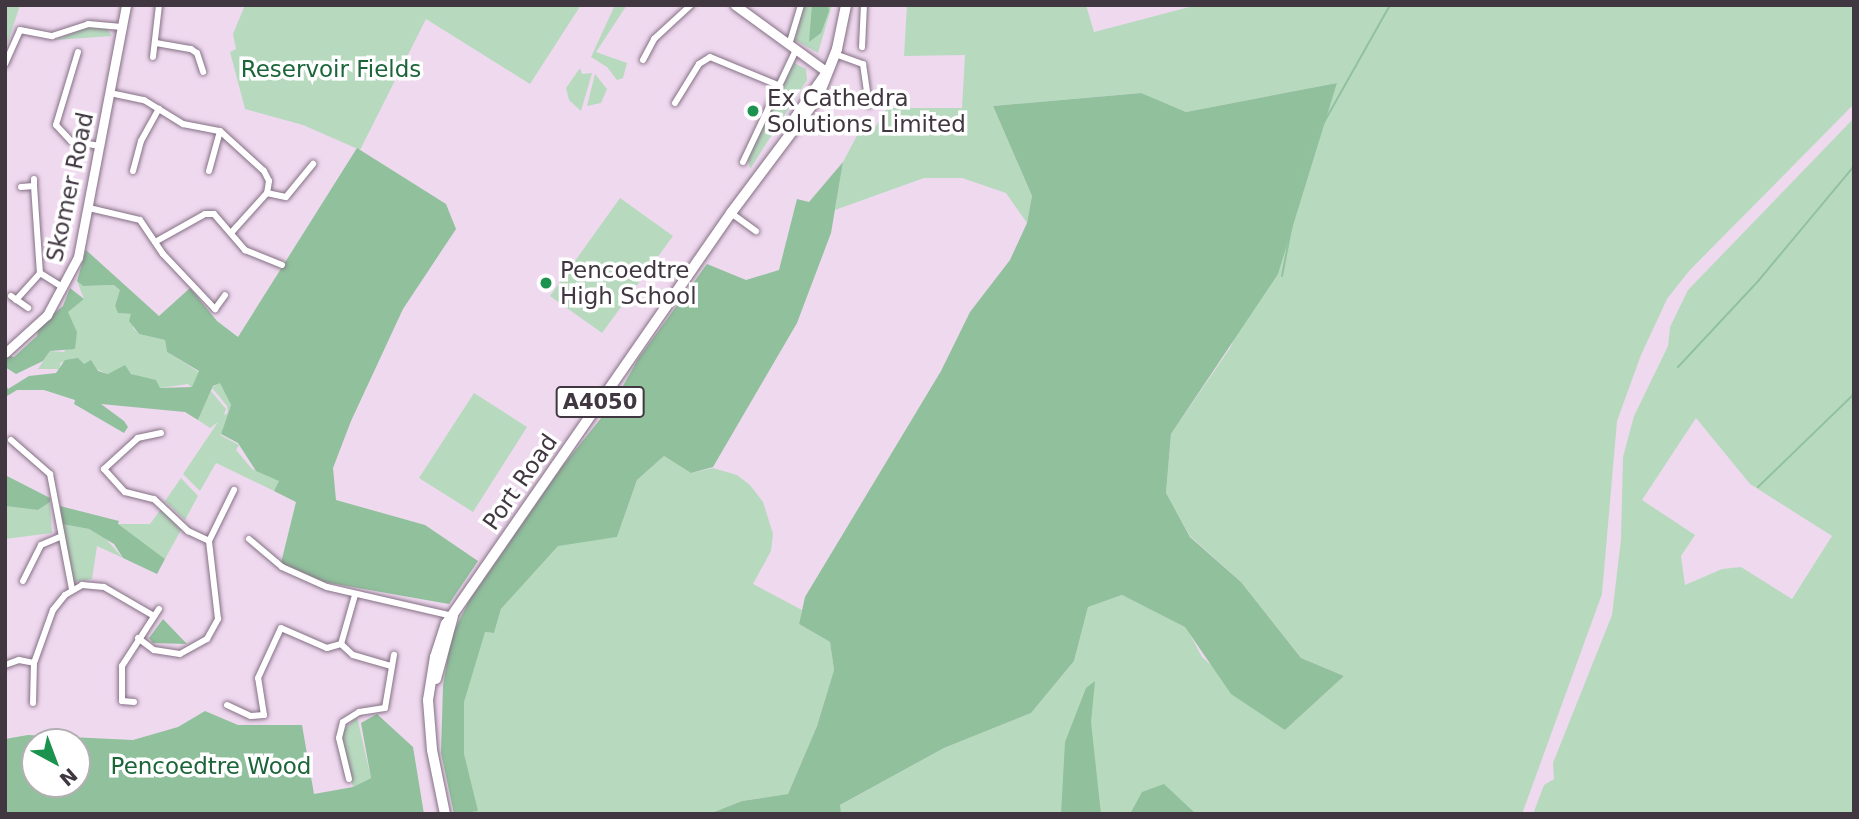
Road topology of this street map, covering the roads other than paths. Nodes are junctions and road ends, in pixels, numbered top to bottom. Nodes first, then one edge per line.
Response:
1 (126, 5) edge
2 (159, 5) edge
3 (691, 5) edge
4 (735, 5) edge
5 (801, 5) edge
6 (846, 5) edge
7 (864, 5) edge
8 (122, 27) junction
9 (156, 43) junction
10 (862, 47) dead end
11 (792, 48) junction
12 (78, 52) dead end
13 (835, 54) junction
14 (153, 57) dead end
15 (643, 60) dead end
16 (5, 64) edge
17 (203, 72) dead end
18 (827, 72) junction
19 (778, 85) junction
20 (110, 93) junction
21 (675, 103) dead end
22 (869, 105) dead end
23 (159, 109) junction
24 (220, 131) junction
25 (100, 146) junction
26 (743, 162) dead end
27 (313, 164) dead end
28 (133, 171) dead end
29 (209, 171) dead end
30 (21, 187) dead end
31 (267, 193) junction
32 (89, 208) junction
33 (731, 213) junction
34 (756, 231) dead end
35 (231, 233) junction
36 (155, 242) junction
37 (282, 265) dead end
38 (40, 273) junction
39 (64, 288) junction
40 (225, 295) dead end
41 (28, 308) dead end
42 (5, 353) edge
43 (161, 433) dead end
44 (11, 440) dead end
45 (234, 490) dead end
46 (60, 537) junction
47 (249, 539) dead end
48 (209, 541) junction
49 (23, 581) dead end
50 (72, 589) junction
51 (355, 595) junction
52 (159, 609) dead end
53 (154, 616) junction
54 (453, 616) junction
55 (138, 638) junction
56 (341, 644) junction
57 (394, 655) dead end
58 (34, 663) junction
59 (5, 665) edge
60 (391, 666) junction
61 (134, 702) dead end
62 (33, 703) dead end
63 (227, 705) dead end
64 (349, 779) dead end
65 (445, 814) edge

1 - 8 street, Skomer Road
2 - 9 street
3 - 15 street
4 - 11 street
5 - 11 street
6 - 13 main road, A4050
7 - 10 street
8 - 16 street
8 - 20 street, Skomer Road
9 - 14 street
9 - 17 street
11 - 18 street
11 - 19 street
12 - 25 street
13 - 18 main road, A4050
13 - 22 street
18 - 33 main road, Port Road / A4050
19 - 21 street
19 - 26 street
20 - 23 street
20 - 25 street, Skomer Road
23 - 24 street
23 - 28 street
24 - 29 street
24 - 31 street
25 - 32 street, Skomer Road
27 - 31 street
30 - 38 street
31 - 35 street
32 - 36 street
32 - 39 street, Skomer Road
33 - 34 street
33 - 54 main road, Port Road / A4050
35 - 36 street
35 - 37 street
36 - 40 street
38 - 39 street
38 - 41 street
39 - 42 street, Skomer Road
43 - 48 street
44 - 46 street
45 - 48 street
46 - 49 street
46 - 50 street
47 - 51 street
48 - 55 street
50 - 53 street
50 - 58 street
51 - 54 street
51 - 56 street
52 - 53 street
53 - 55 street
54 - 65 main road, Port Road / A4050
55 - 61 street
56 - 60 street
56 - 63 street
57 - 60 street
58 - 59 street
58 - 62 street
60 - 64 street

